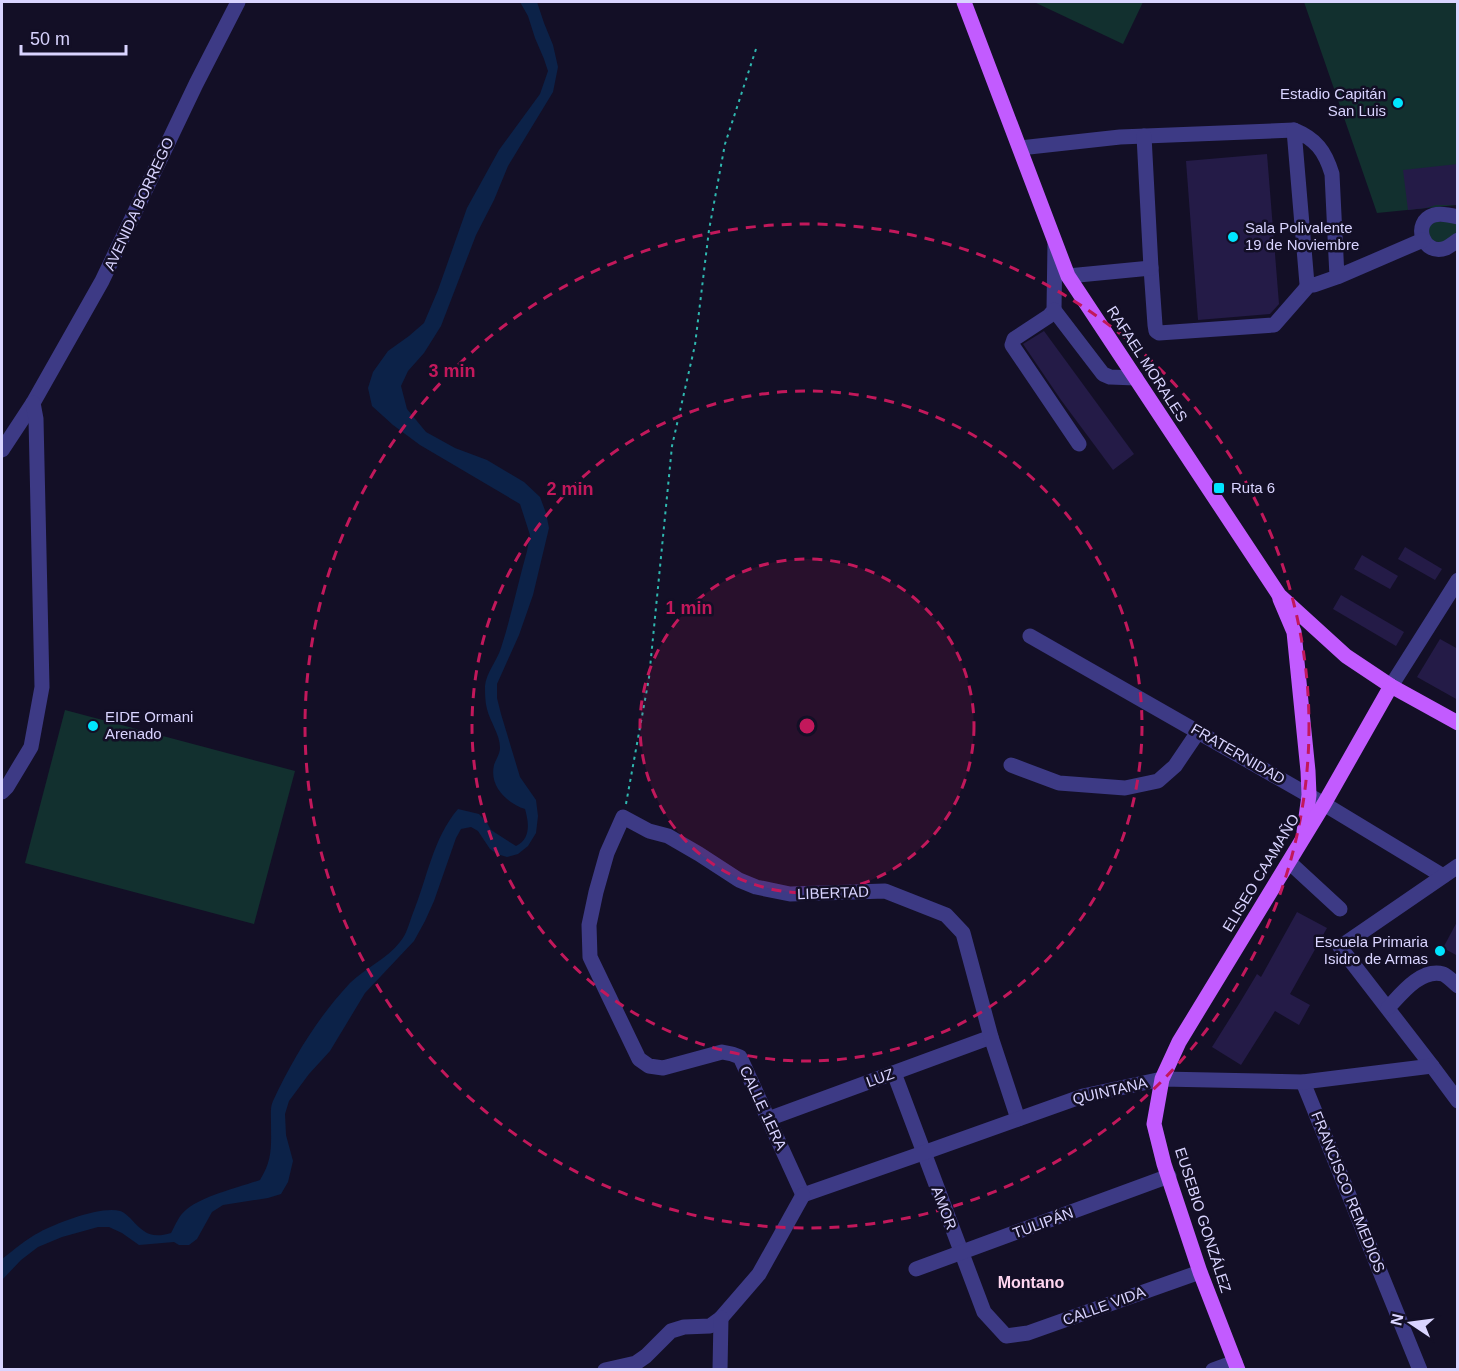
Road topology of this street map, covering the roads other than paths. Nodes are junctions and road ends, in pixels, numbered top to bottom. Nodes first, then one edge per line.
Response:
1 (238, 2) edge
2 (964, 2) edge
3 (1294, 130) junction
4 (1144, 136) junction
5 (1020, 148) junction
6 (1458, 217) edge
7 (1055, 240) junction
8 (1423, 240) junction
9 (1458, 240) edge
10 (1151, 268) junction
11 (1068, 276) junction
12 (1337, 277) junction
13 (1309, 285) junction
14 (1054, 310) junction
15 (1136, 378) junction
16 (33, 403) junction
17 (1079, 444) dead end
18 (2, 450) edge
19 (1458, 580) edge
20 (1279, 596) junction
21 (1030, 636) dead end
22 (1391, 686) junction
23 (1458, 723) edge
24 (1198, 732) junction
25 (1011, 765) dead end
26 (2, 792) edge
27 (1309, 795) junction
28 (1324, 804) junction
29 (623, 817) joint
30 (1303, 838) junction
31 (1288, 862) junction
32 (1458, 866) edge
33 (1443, 876) junction
34 (1340, 909) dead end
35 (1458, 986) edge
36 (1388, 1008) junction
37 (991, 1037) junction
38 (1432, 1066) junction
39 (894, 1073) junction
40 (1162, 1079) junction
41 (1303, 1082) junction
42 (1458, 1101) edge
43 (768, 1119) junction
44 (1018, 1119) junction
45 (923, 1154) junction
46 (1169, 1176) junction
47 (802, 1195) junction
48 (961, 1253) junction
49 (916, 1269) dead end
50 (1200, 1272) junction
51 (722, 1318) junction
52 (1006, 1336) joint
53 (1236, 1366) edge
54 (605, 1370) edge
55 (720, 1370) edge
56 (1213, 1370) edge
57 (1420, 1370) edge

1 - 16 street, AVENIDA BORREGO
2 - 5 main road, RAFAEL MORALES
3 - 4 street
3 - 12 street
3 - 13 street
4 - 5 street
4 - 10 street
5 - 7 main road, RAFAEL MORALES
6 - 8 street
7 - 11 main road, RAFAEL MORALES
7 - 14 street
8 - 9 street
8 - 12 street
10 - 11 street
10 - 13 street
11 - 15 main road, RAFAEL MORALES
12 - 13 street
14 - 15 street
14 - 17 street
15 - 20 main road, RAFAEL MORALES
16 - 18 street, AVENIDA BORREGO
16 - 26 street
19 - 22 street
20 - 22 main road, RAFAEL MORALES
20 - 27 main road
21 - 24 street, FRATERNIDAD
22 - 23 main road, RAFAEL MORALES
22 - 28 main road, ELISEO CAAMAÑO
24 - 25 street
24 - 27 street, FRATERNIDAD
27 - 28 street, FRATERNIDAD
27 - 30 main road
28 - 30 main road, ELISEO CAAMAÑO
28 - 33 street, FRATERNIDAD
29 - 37 street, LIBERTAD
29 - 43 street, CALLE 1ERA
30 - 31 main road, ELISEO CAAMAÑO
31 - 34 street
31 - 40 main road, ELISEO CAAMAÑO
32 - 33 street
33 - 36 street
35 - 36 street
36 - 38 street
37 - 39 street, LUZ
37 - 44 street, LIBERTAD
38 - 41 street, QUINTANA
38 - 42 street
39 - 43 street, LUZ
39 - 45 street, AMOR
40 - 41 street, QUINTANA
40 - 44 street, QUINTANA
40 - 46 main road, EUSEBIO GONZÁLEZ
41 - 57 street, FRANCISCO REMEDIOS
43 - 47 street, CALLE 1ERA
44 - 45 street, QUINTANA
45 - 47 street, QUINTANA
45 - 48 street, AMOR
46 - 48 street, TULIPÁN
46 - 50 main road, EUSEBIO GONZÁLEZ
47 - 51 street
48 - 49 street, TULIPÁN
48 - 52 street, AMOR
50 - 52 street, CALLE VIDA
50 - 53 main road, EUSEBIO GONZÁLEZ
51 - 54 street
51 - 55 street
53 - 56 street

